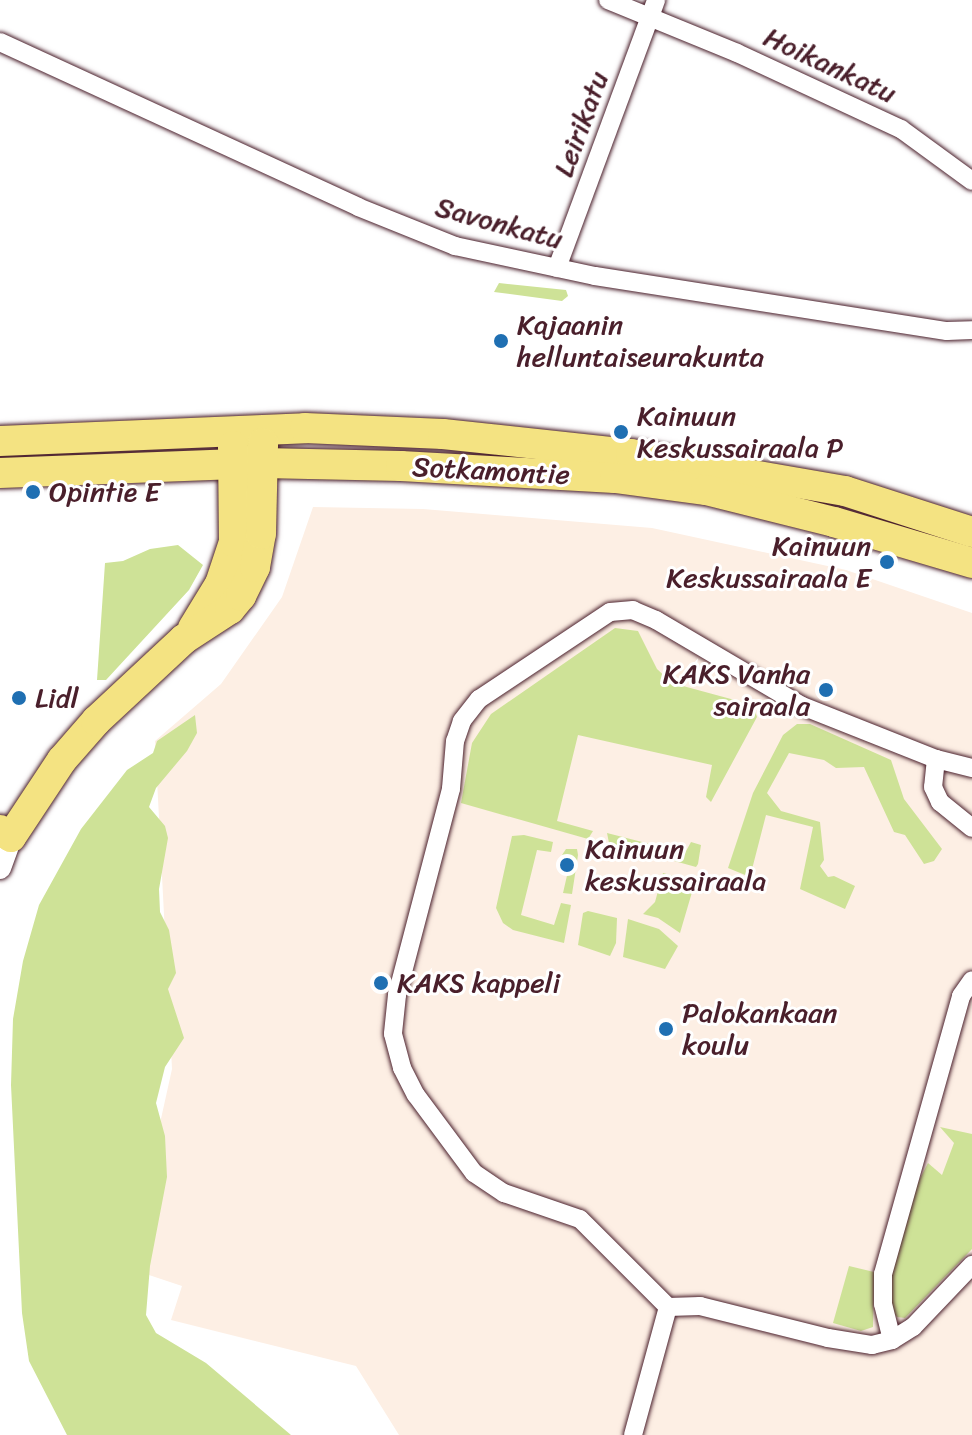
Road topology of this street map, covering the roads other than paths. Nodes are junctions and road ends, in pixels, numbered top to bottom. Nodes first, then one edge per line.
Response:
1 (608, 0) edge
2 (653, 8) edge
3 (0, 42) edge
4 (972, 181) edge
5 (557, 268) junction
6 (972, 330) edge
7 (248, 430) junction
8 (0, 441) edge
9 (263, 463) junction
10 (232, 464) junction
11 (0, 473) edge
12 (972, 532) edge
13 (972, 563) edge
14 (184, 639) junction
15 (936, 759) junction
16 (972, 768) edge
17 (972, 828) edge
18 (5, 834) edge
19 (0, 868) edge
20 (972, 980) edge
21 (972, 1265) edge
22 (668, 1307) junction
23 (892, 1340) junction
24 (633, 1435) edge

1 - 2 street, Hoikankatu
2 - 4 street, Hoikankatu
2 - 5 street, Leirikatu
3 - 5 street, Savonkatu
5 - 6 street, Savonkatu
7 - 8 highway, Sotkamontie
7 - 9 highway
7 - 10 highway
7 - 12 highway, Sotkamontie
9 - 10 highway, Sotkamontie
9 - 13 highway, Sotkamontie
9 - 14 highway
10 - 11 highway, Sotkamontie
10 - 14 highway
14 - 18 highway
15 - 16 street
15 - 17 street
15 - 22 street
18 - 19 street
20 - 23 street
21 - 23 street
22 - 23 street
22 - 24 street

